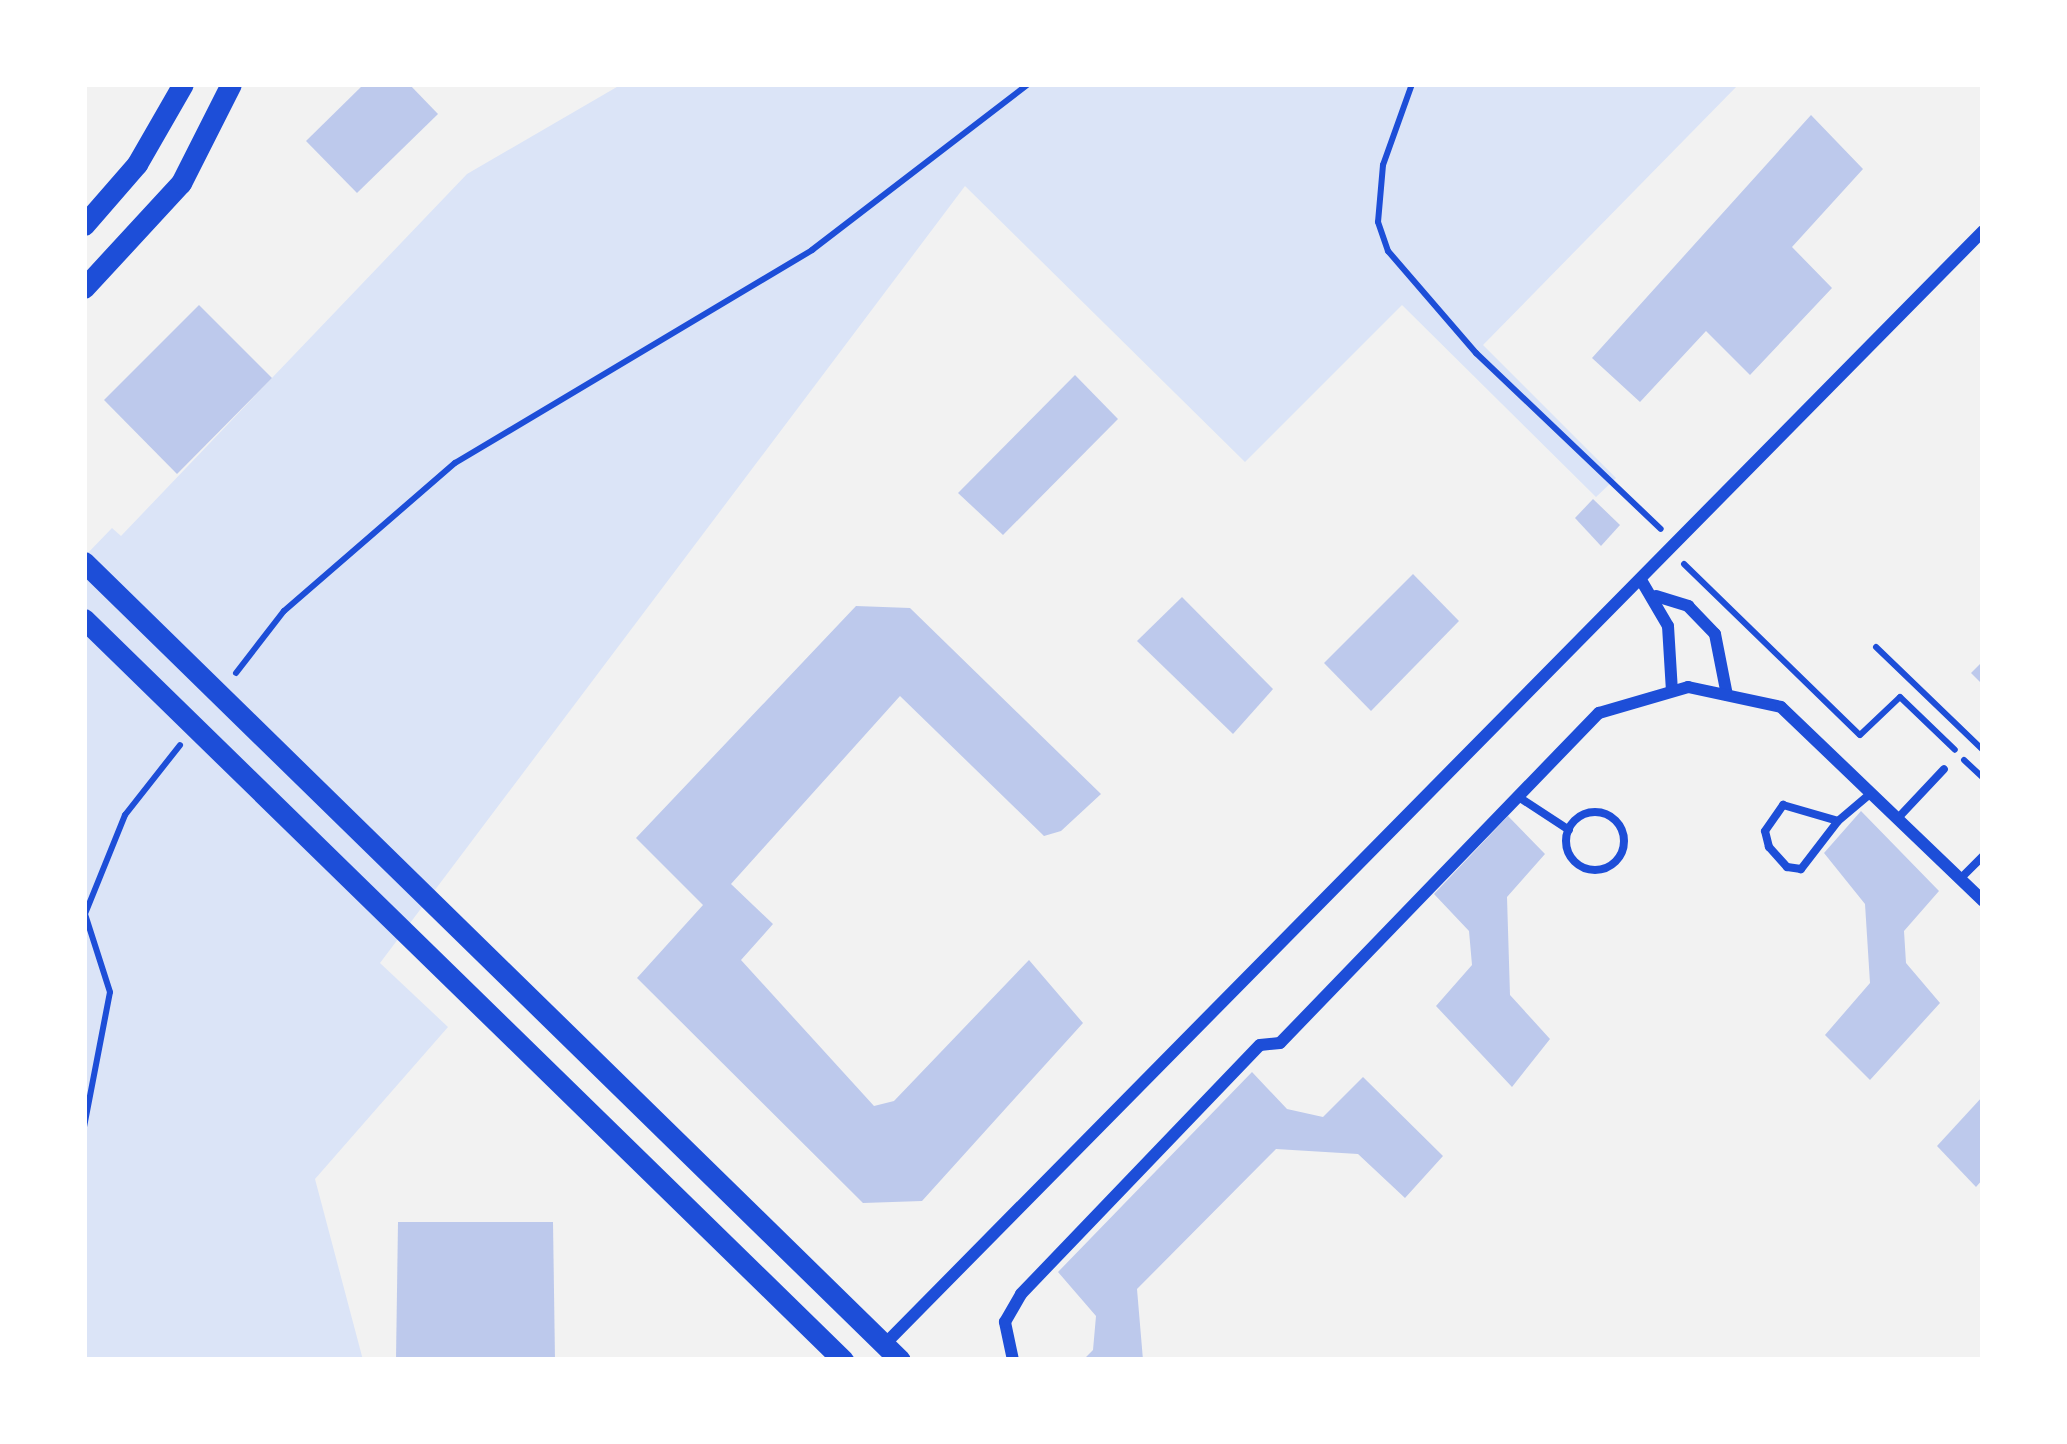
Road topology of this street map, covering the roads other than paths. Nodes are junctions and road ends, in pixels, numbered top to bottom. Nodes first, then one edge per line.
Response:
1 (183, 84) edge
2 (231, 84) edge
3 (84, 226) edge
4 (1983, 231) edge
5 (84, 288) edge
6 (84, 562) edge
7 (1641, 580) junction
8 (1656, 596) junction
9 (84, 619) edge
10 (1672, 691) junction
11 (1727, 695) junction
12 (1944, 769) dead end
13 (1871, 793) junction
14 (1516, 795) junction
15 (1897, 819) junction
16 (1838, 820) junction
17 (1569, 830) junction
18 (1983, 856) edge
19 (1960, 879) junction
20 (1983, 902) edge
21 (892, 1352) edge
22 (843, 1360) edge
23 (1013, 1360) edge

1 - 3 street
2 - 5 street
4 - 7 street
6 - 21 street
7 - 8 street
7 - 21 street
8 - 10 street
8 - 11 street
9 - 22 street
10 - 11 street
10 - 14 street
11 - 13 street
12 - 15 lane
13 - 15 street
13 - 16 lane
14 - 17 lane
14 - 23 street
15 - 19 street
16 - 16 lane
17 - 17 lane
18 - 19 lane
19 - 20 street

